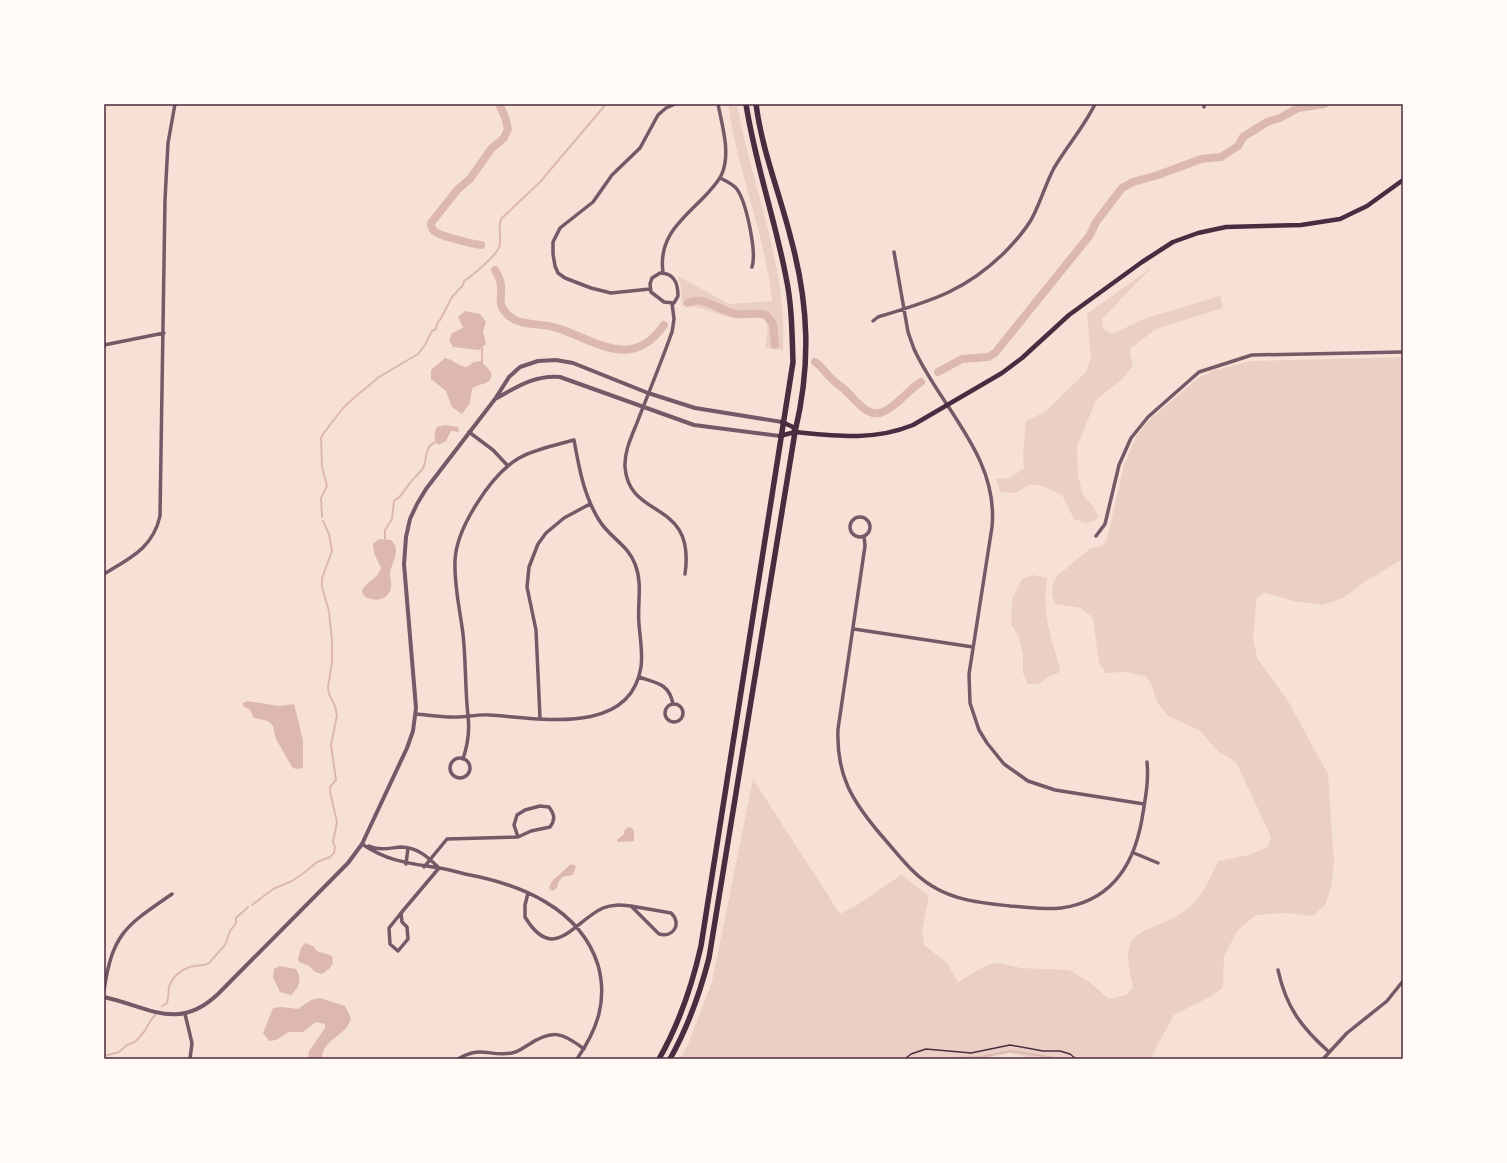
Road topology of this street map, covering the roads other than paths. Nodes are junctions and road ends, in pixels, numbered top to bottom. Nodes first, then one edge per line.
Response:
1 (175, 104) edge
2 (675, 104) edge
3 (718, 104) edge
4 (746, 104) edge
5 (756, 104) edge
6 (1096, 104) edge
7 (720, 178) junction
8 (1403, 180) edge
9 (894, 252) dead end
10 (752, 267) dead end
11 (663, 273) junction
12 (650, 289) junction
13 (672, 303) junction
14 (904, 309) junction
15 (873, 321) dead end
16 (164, 333) junction
17 (104, 345) edge
18 (1403, 352) edge
19 (648, 392) junction
20 (495, 399) junction
21 (948, 405) junction
22 (643, 407) junction
23 (782, 422) junction
24 (469, 432) junction
25 (795, 432) junction
26 (780, 436) junction
27 (508, 466) junction
28 (590, 504) junction
29 (864, 536) junction
30 (1096, 536) dead end
31 (104, 574) edge
32 (685, 574) dead end
33 (854, 629) junction
34 (973, 647) junction
35 (639, 677) junction
36 (673, 704) junction
37 (416, 714) junction
38 (468, 716) junction
39 (540, 718) junction
40 (463, 759) junction
41 (1146, 762) dead end
42 (1144, 804) junction
43 (518, 838) junction
44 (362, 844) junction
45 (408, 848) junction
46 (1134, 853) junction
47 (430, 859) junction
48 (1158, 863) dead end
49 (406, 864) junction
50 (424, 867) junction
51 (439, 868) junction
52 (528, 893) junction
53 (172, 894) dead end
54 (631, 906) junction
55 (401, 913) junction
56 (577, 927) junction
57 (1278, 970) dead end
58 (1403, 981) edge
59 (104, 990) edge
60 (104, 997) edge
61 (185, 1014) junction
62 (584, 1049) junction
63 (1329, 1052) junction
64 (190, 1059) edge
65 (458, 1059) edge
66 (577, 1059) edge
67 (659, 1059) edge
68 (670, 1059) edge
69 (1323, 1059) edge

1 - 16 street
2 - 12 street
3 - 7 street
4 - 23 main road
5 - 25 main road
6 - 14 street
7 - 10 street
7 - 11 street
8 - 21 main road
9 - 14 street
11 - 12 street
11 - 13 street
12 - 13 street
13 - 19 street
14 - 15 street
14 - 21 street
16 - 17 street
16 - 31 street
18 - 30 street
19 - 20 street
19 - 22 street
19 - 23 street
20 - 22 street
20 - 24 street
21 - 25 main road
21 - 34 street
22 - 26 street
22 - 32 street
23 - 25 main road
23 - 26 main road
24 - 27 street
24 - 37 street
25 - 26 main road
25 - 68 main road
26 - 67 main road
27 - 28 street
27 - 38 street
28 - 35 street
28 - 39 street
29 - 29 street
29 - 33 street
33 - 34 street
33 - 46 street
34 - 42 street
35 - 36 street
35 - 39 street
36 - 36 street
37 - 38 street
37 - 44 street
38 - 39 street
38 - 40 street
40 - 40 street
41 - 42 street
42 - 46 street
43 - 43 street
43 - 47 street
44 - 45 street
44 - 49 street
44 - 61 street
45 - 47 street
45 - 49 street
46 - 48 street
47 - 50 street
47 - 51 street
49 - 50 street
50 - 51 street
51 - 52 street
51 - 55 street
52 - 56 street
52 - 56 street
53 - 59 street
54 - 54 street
54 - 56 street
55 - 55 street
56 - 62 street
57 - 63 street
58 - 63 street
60 - 61 street
61 - 64 street
62 - 65 street
62 - 66 street
63 - 69 street

